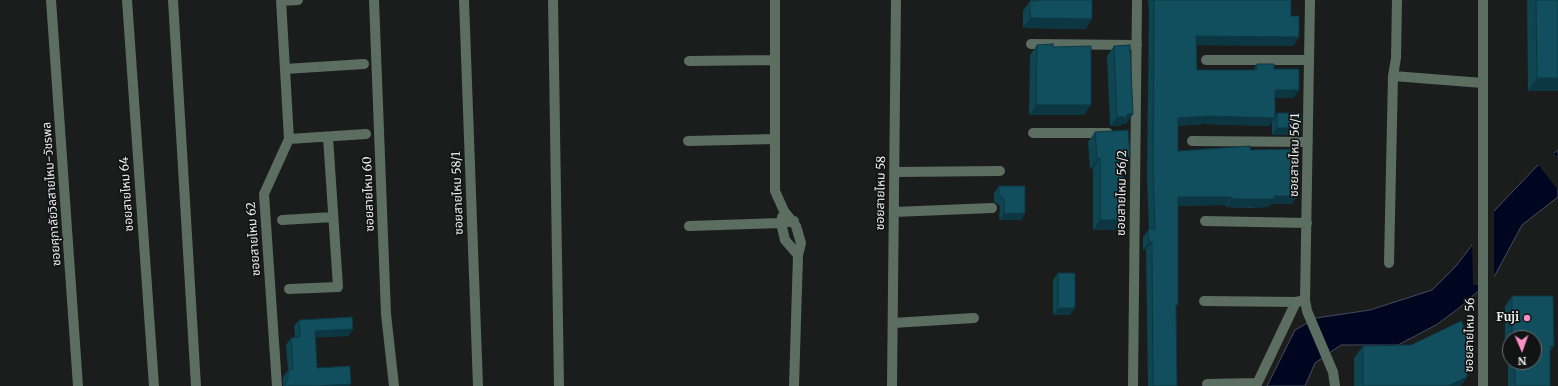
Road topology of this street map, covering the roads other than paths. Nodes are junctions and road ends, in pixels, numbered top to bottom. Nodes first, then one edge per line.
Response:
1 (52, 0) edge
2 (127, 0) edge
3 (173, 0) edge
4 (281, 0) edge
5 (298, 0) edge
6 (374, 0) edge
7 (464, 0) edge
8 (553, 0) edge
9 (775, 0) edge
10 (896, 0) edge
11 (1137, 0) edge
12 (1310, 0) edge
13 (1397, 0) edge
14 (1483, 0) edge
15 (1031, 44) dead end
16 (1137, 45) junction
17 (775, 60) junction
18 (1206, 60) dead end
19 (1309, 60) junction
20 (689, 61) dead end
21 (364, 64) dead end
22 (285, 70) junction
23 (1393, 76) junction
24 (1483, 83) junction
25 (1033, 133) dead end
26 (1128, 133) junction
27 (366, 134) dead end
28 (328, 137) junction
29 (290, 139) junction
30 (775, 139) junction
31 (688, 141) dead end
32 (1192, 141) dead end
33 (1308, 142) junction
34 (1000, 171) dead end
35 (895, 172) junction
36 (992, 208) dead end
37 (784, 211) junction
38 (894, 212) junction
39 (334, 217) junction
40 (282, 220) dead end
41 (794, 221) junction
42 (1205, 221) dead end
43 (782, 223) junction
44 (1307, 223) junction
45 (689, 226) dead end
46 (798, 256) junction
47 (1389, 263) dead end
48 (289, 289) dead end
49 (1204, 301) dead end
50 (1300, 301) junction
51 (974, 318) dead end
52 (893, 323) junction
53 (1207, 384) dead end
54 (1257, 385) edge
55 (78, 386) edge
56 (154, 386) edge
57 (196, 386) edge
58 (277, 386) edge
59 (394, 386) edge
60 (478, 386) edge
61 (559, 386) edge
62 (794, 386) edge
63 (892, 386) edge
64 (1133, 386) edge
65 (1335, 386) edge
66 (1483, 386) edge

1 - 55 street, ซอยศุภาลัยวิลสายไหม-วัชรพล
2 - 56 street, ซอยสายไหม 64
3 - 57 street
4 - 5 street
4 - 22 street, ซอยสายไหม 62
6 - 59 street, ซอยสายไหม 60
7 - 60 street, ซอยสายไหม 58/1
8 - 61 street
9 - 17 street
10 - 35 street, ซอยสายไหม 58
11 - 16 street, ซอยสายไหม 56/2
12 - 19 street, ซอยสายไหม 56/1
13 - 23 street
14 - 24 street, ซอยสายไหม 56
15 - 16 street
16 - 26 street, ซอยสายไหม 56/2
17 - 20 street
17 - 30 street
18 - 19 street
19 - 33 street, ซอยสายไหม 56/1
21 - 22 street
22 - 29 street, ซอยสายไหม 62
23 - 24 street
23 - 47 street
24 - 66 street, ซอยสายไหม 56
25 - 26 street
26 - 64 street, ซอยสายไหม 56/2
27 - 28 street
28 - 29 street
28 - 39 street
29 - 58 street, ซอยสายไหม 62
30 - 31 street
30 - 37 street
32 - 33 street
33 - 44 street, ซอยสายไหม 56/1
34 - 35 street
35 - 38 street, ซอยสายไหม 58
36 - 38 street
37 - 41 street
37 - 43 street
38 - 52 street, ซอยสายไหม 58
39 - 40 street
39 - 48 street
41 - 43 street
41 - 46 street
42 - 44 street
43 - 45 street
43 - 46 street
44 - 50 street, ซอยสายไหม 56/1
46 - 62 street
49 - 50 street
50 - 54 street
50 - 65 street, ซอยสายไหม 56/1
51 - 52 street
52 - 63 street, ซอยสายไหม 58
53 - 54 street

